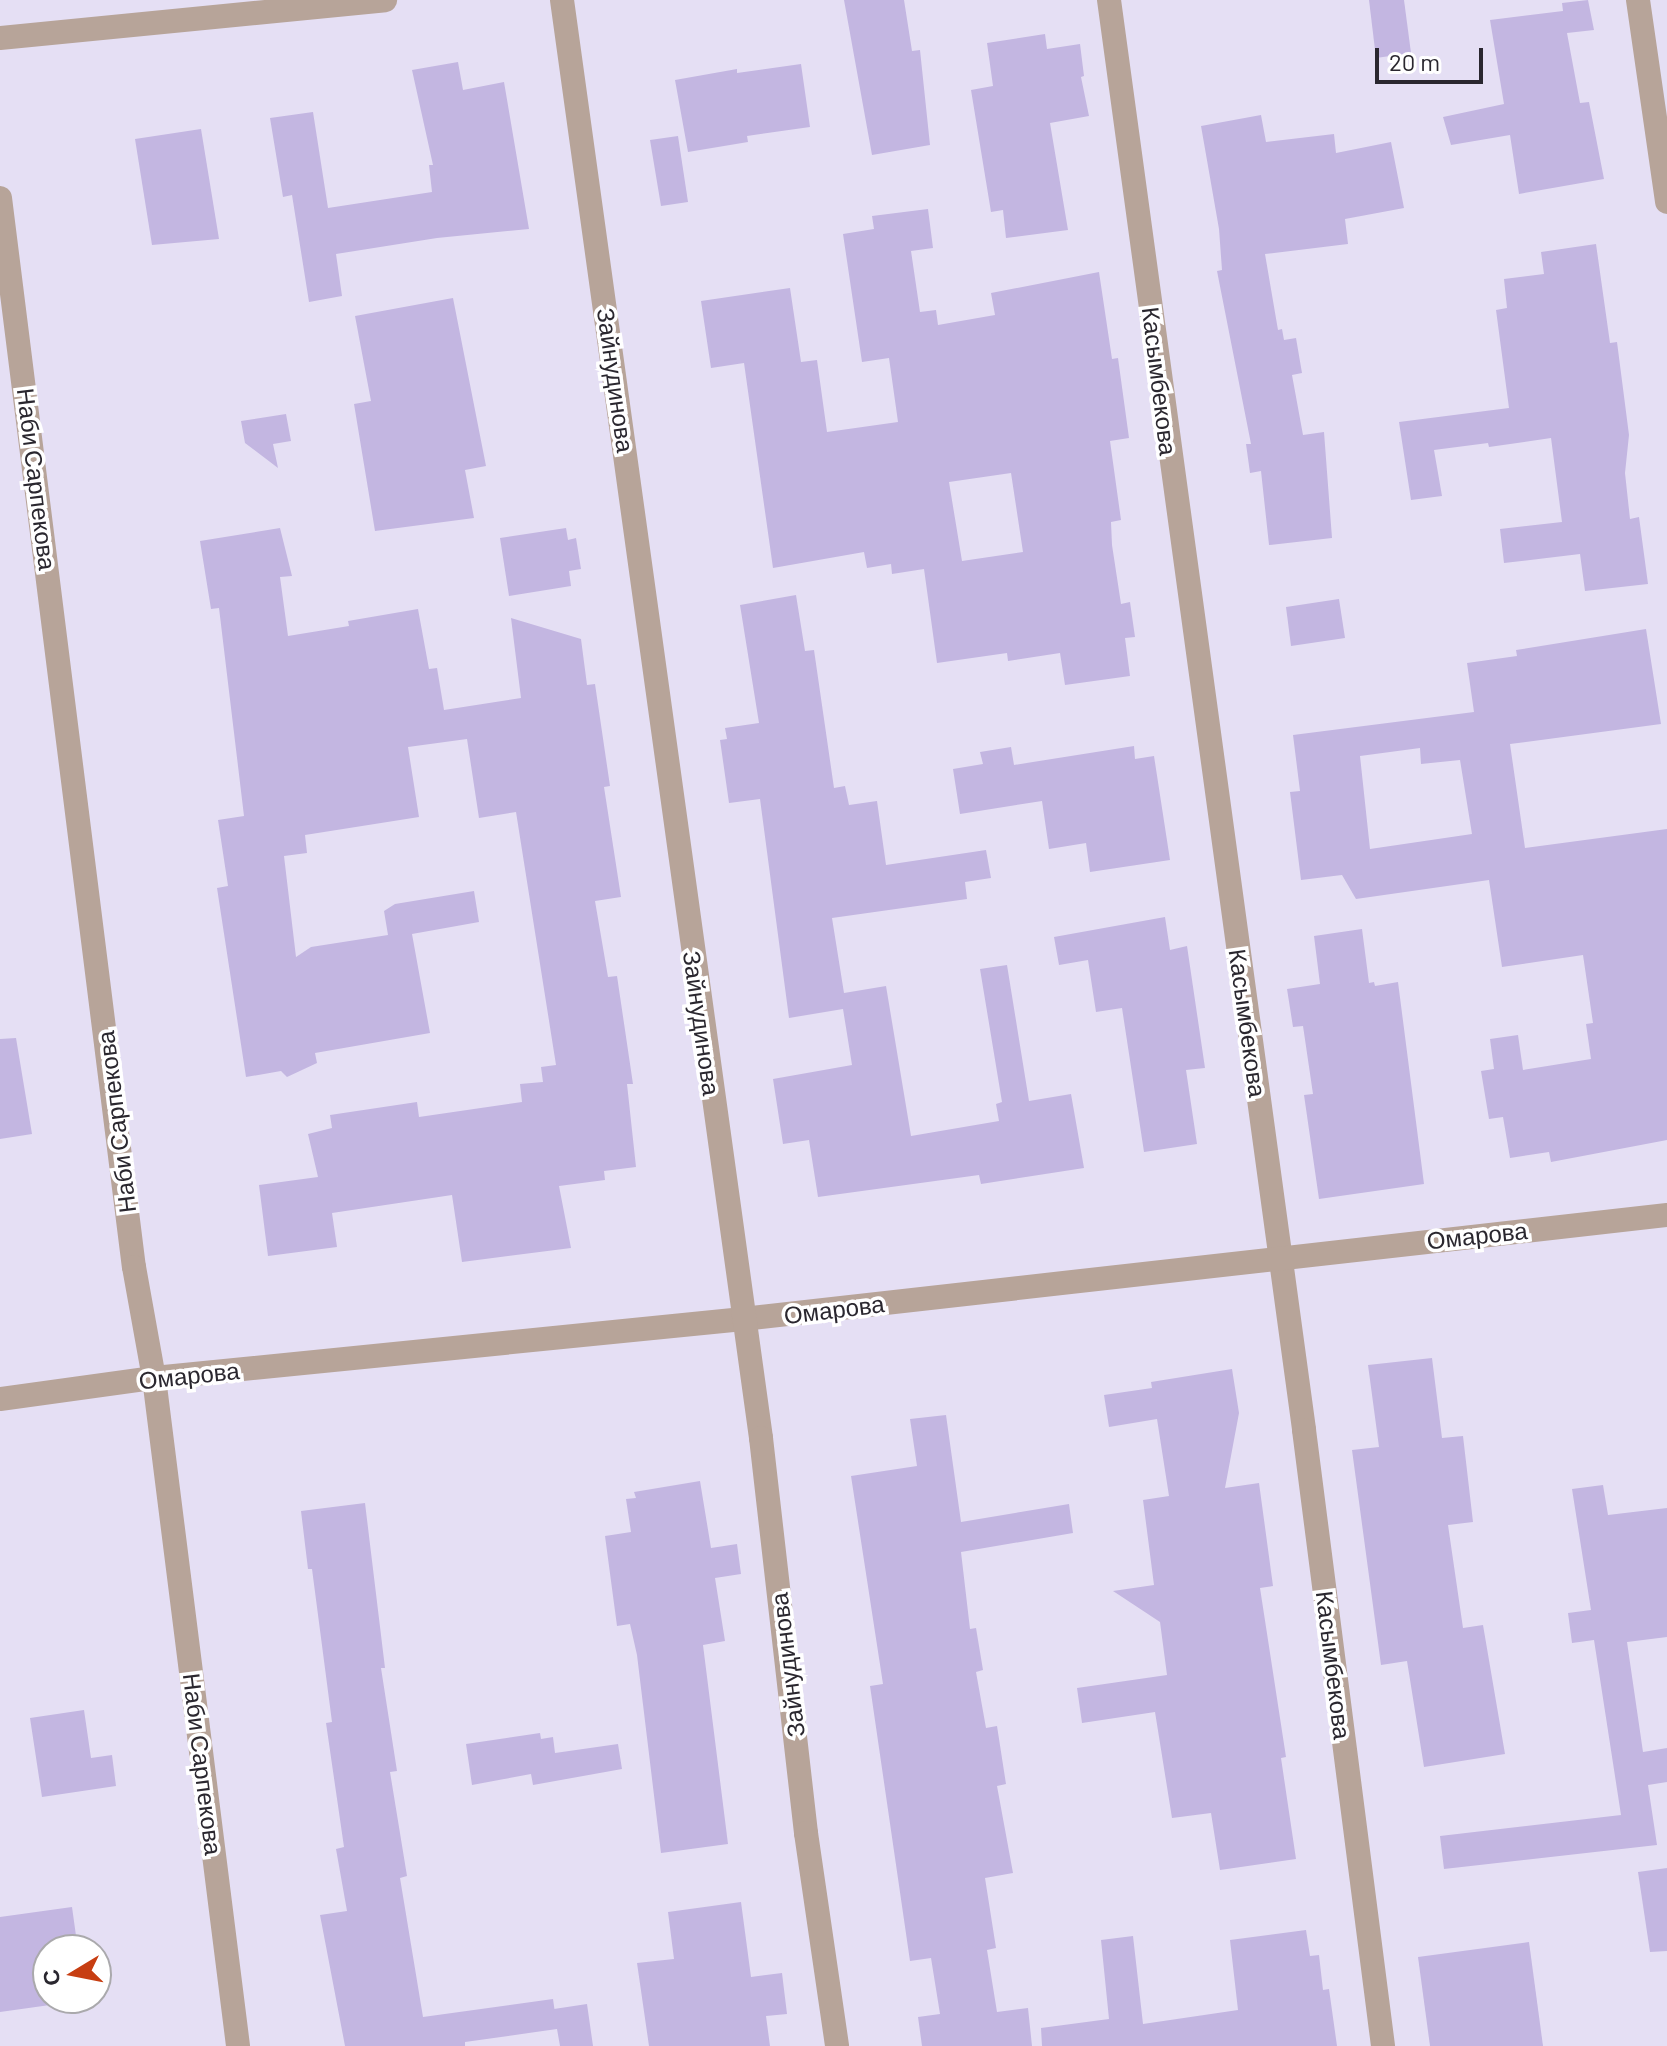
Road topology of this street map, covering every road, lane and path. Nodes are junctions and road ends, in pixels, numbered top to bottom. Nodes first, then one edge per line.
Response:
1 (385, 0) edge
2 (562, 0) edge
3 (1109, 0) edge
4 (1638, 0) edge
5 (0, 38) edge
6 (0, 198) edge
7 (1667, 202) edge
8 (1667, 1215) edge
9 (1278, 1257) junction
10 (743, 1319) junction
11 (154, 1378) junction
12 (0, 1399) edge
13 (238, 2046) edge
14 (837, 2046) edge
15 (1383, 2046) edge

1 - 5 street
2 - 10 street, Зайнудинова
3 - 9 street, Касымбекова
4 - 7 street
6 - 11 street, Наби Сарпекова
8 - 9 street, Омарова
9 - 10 street, Омарова
9 - 15 street, Касымбекова
10 - 11 street, Омарова
10 - 14 street, Зайнудинова
11 - 12 street, Омарова
11 - 13 street, Наби Сарпекова

